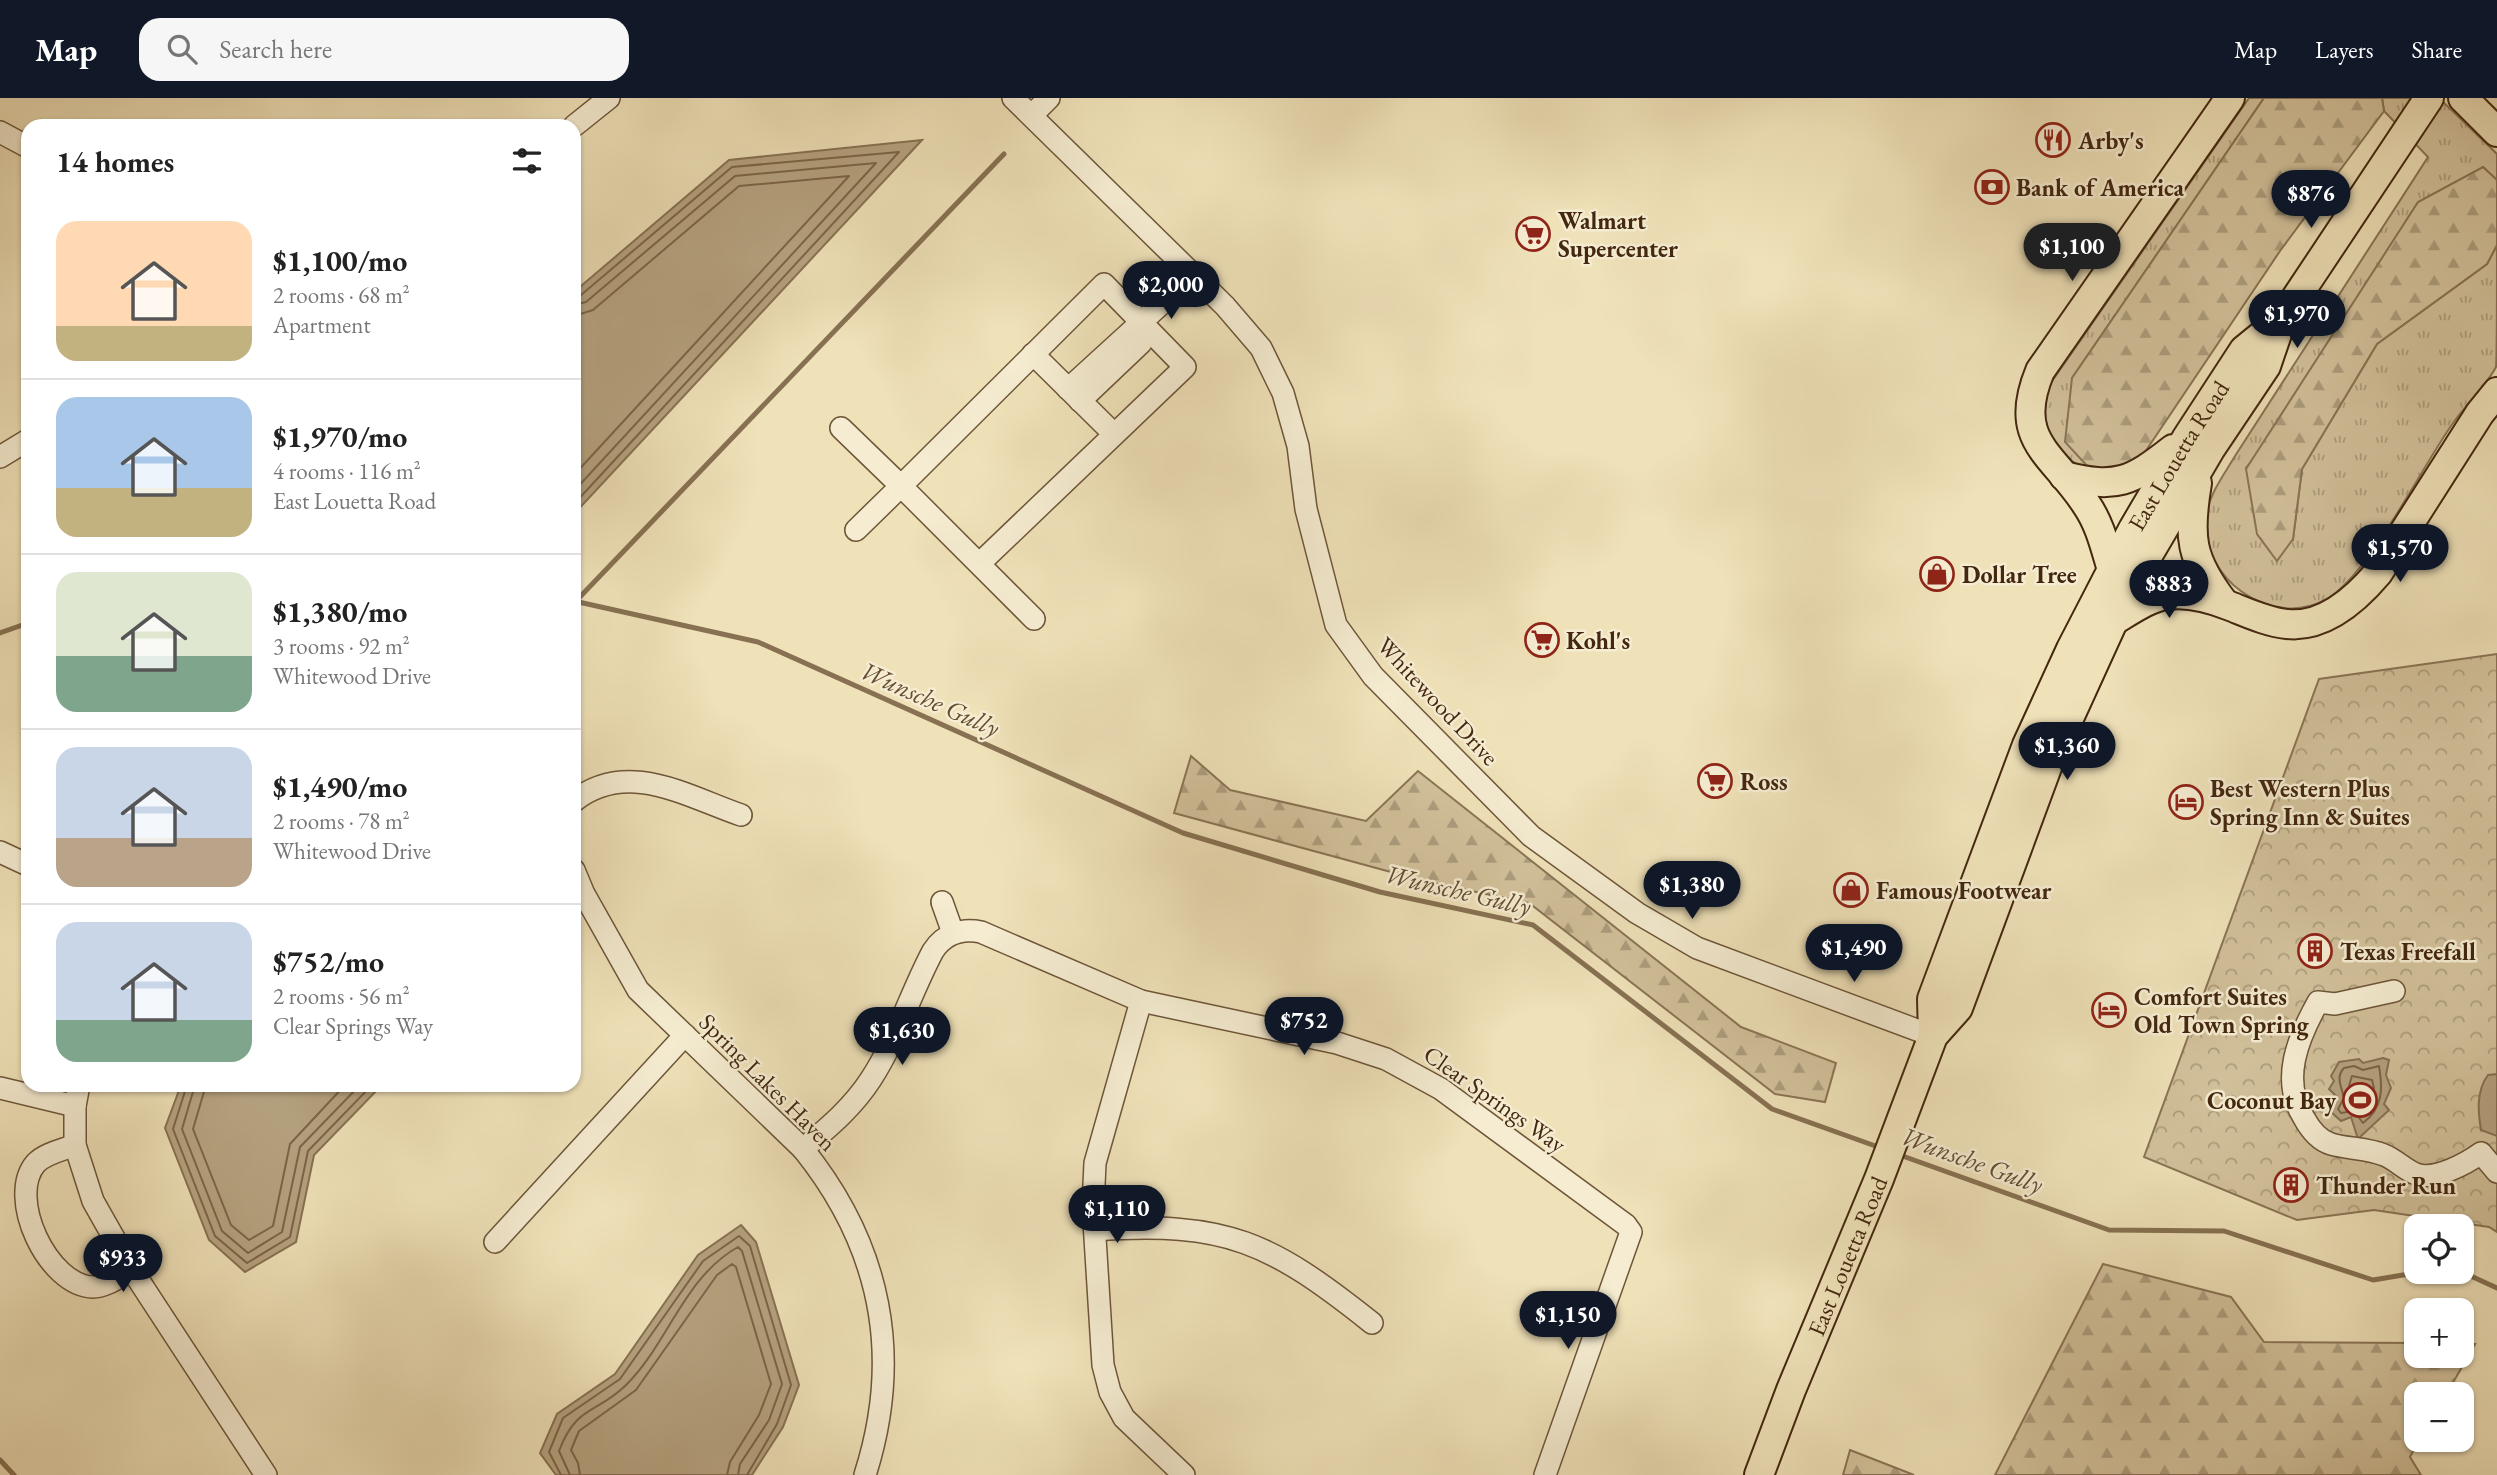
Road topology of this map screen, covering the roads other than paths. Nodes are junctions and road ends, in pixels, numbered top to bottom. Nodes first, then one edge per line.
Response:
1 (608, 98) edge
2 (1015, 98) edge
3 (1049, 98) edge
4 (2230, 98) edge
5 (2430, 98) edge
6 (2463, 98) edge
7 (1032, 115) junction
8 (581, 120) edge
9 (0, 132) edge
10 (2497, 132) edge
11 (21, 143) edge
12 (1194, 275) junction
13 (2282, 319) junction
14 (1143, 323) junction
15 (1033, 354) junction
16 (2497, 392) edge
17 (1074, 395) junction
18 (841, 428) dead end
19 (1109, 429) junction
20 (2186, 439) junction
21 (21, 444) edge
22 (0, 457) edge
23 (2200, 466) junction
24 (2064, 476) junction
25 (901, 486) junction
26 (856, 530) dead end
27 (979, 564) junction
28 (2112, 570) junction
29 (2224, 603) junction
30 (1034, 619) dead end
31 (2113, 621) junction
32 (2046, 703) junction
33 (2058, 741) junction
34 (581, 795) edge
35 (741, 816) dead end
36 (0, 852) edge
37 (21, 862) edge
38 (581, 887) edge
39 (942, 902) dead end
40 (953, 933) junction
41 (2395, 990) dead end
42 (1141, 1001) junction
43 (685, 1035) junction
44 (1933, 1036) junction
45 (0, 1088) edge
46 (21, 1090) edge
47 (44, 1092) edge
48 (77, 1095) edge
49 (75, 1145) junction
50 (803, 1149) junction
51 (2492, 1165) edge
52 (1095, 1230) junction
53 (495, 1242) dead end
54 (132, 1270) junction
55 (1372, 1323) dead end
56 (266, 1475) edge
57 (866, 1475) edge
58 (1184, 1475) edge
59 (1545, 1475) edge
60 (1759, 1475) edge

1 - 8 street
2 - 7 street, Whitewood Drive
3 - 7 street
4 - 24 main road
5 - 13 main road, East Louetta Road
6 - 10 main road
7 - 12 street, Whitewood Drive
9 - 11 street
12 - 14 street
12 - 44 street, Whitewood Drive
13 - 20 main road, East Louetta Road
13 - 23 main road, East Louetta Road
14 - 15 street
14 - 17 street
14 - 19 street
15 - 17 street
15 - 25 street
16 - 29 main road
17 - 19 street
18 - 25 street
19 - 27 street
20 - 24 main road
20 - 28 main road, East Louetta Road
21 - 22 street
23 - 29 main road
23 - 31 main road, East Louetta Road
24 - 28 main road
25 - 26 street
25 - 27 street
27 - 30 street
28 - 32 main road, East Louetta Road
29 - 31 main road
31 - 33 main road, East Louetta Road
32 - 33 main road
32 - 44 main road, East Louetta Road
33 - 44 main road, East Louetta Road
34 - 35 street
36 - 37 street
38 - 43 street, Spring Lakes Haven
39 - 40 street
40 - 42 street, Clear Springs Way
40 - 50 street
41 - 51 street
42 - 52 street
42 - 59 street, Clear Springs Way
43 - 50 street, Spring Lakes Haven
43 - 53 street
44 - 60 main road, East Louetta Road
45 - 46 street
47 - 48 street
48 - 49 street
49 - 54 street
49 - 54 street
50 - 57 street, Spring Lakes Haven
52 - 55 street
52 - 58 street
54 - 56 street

